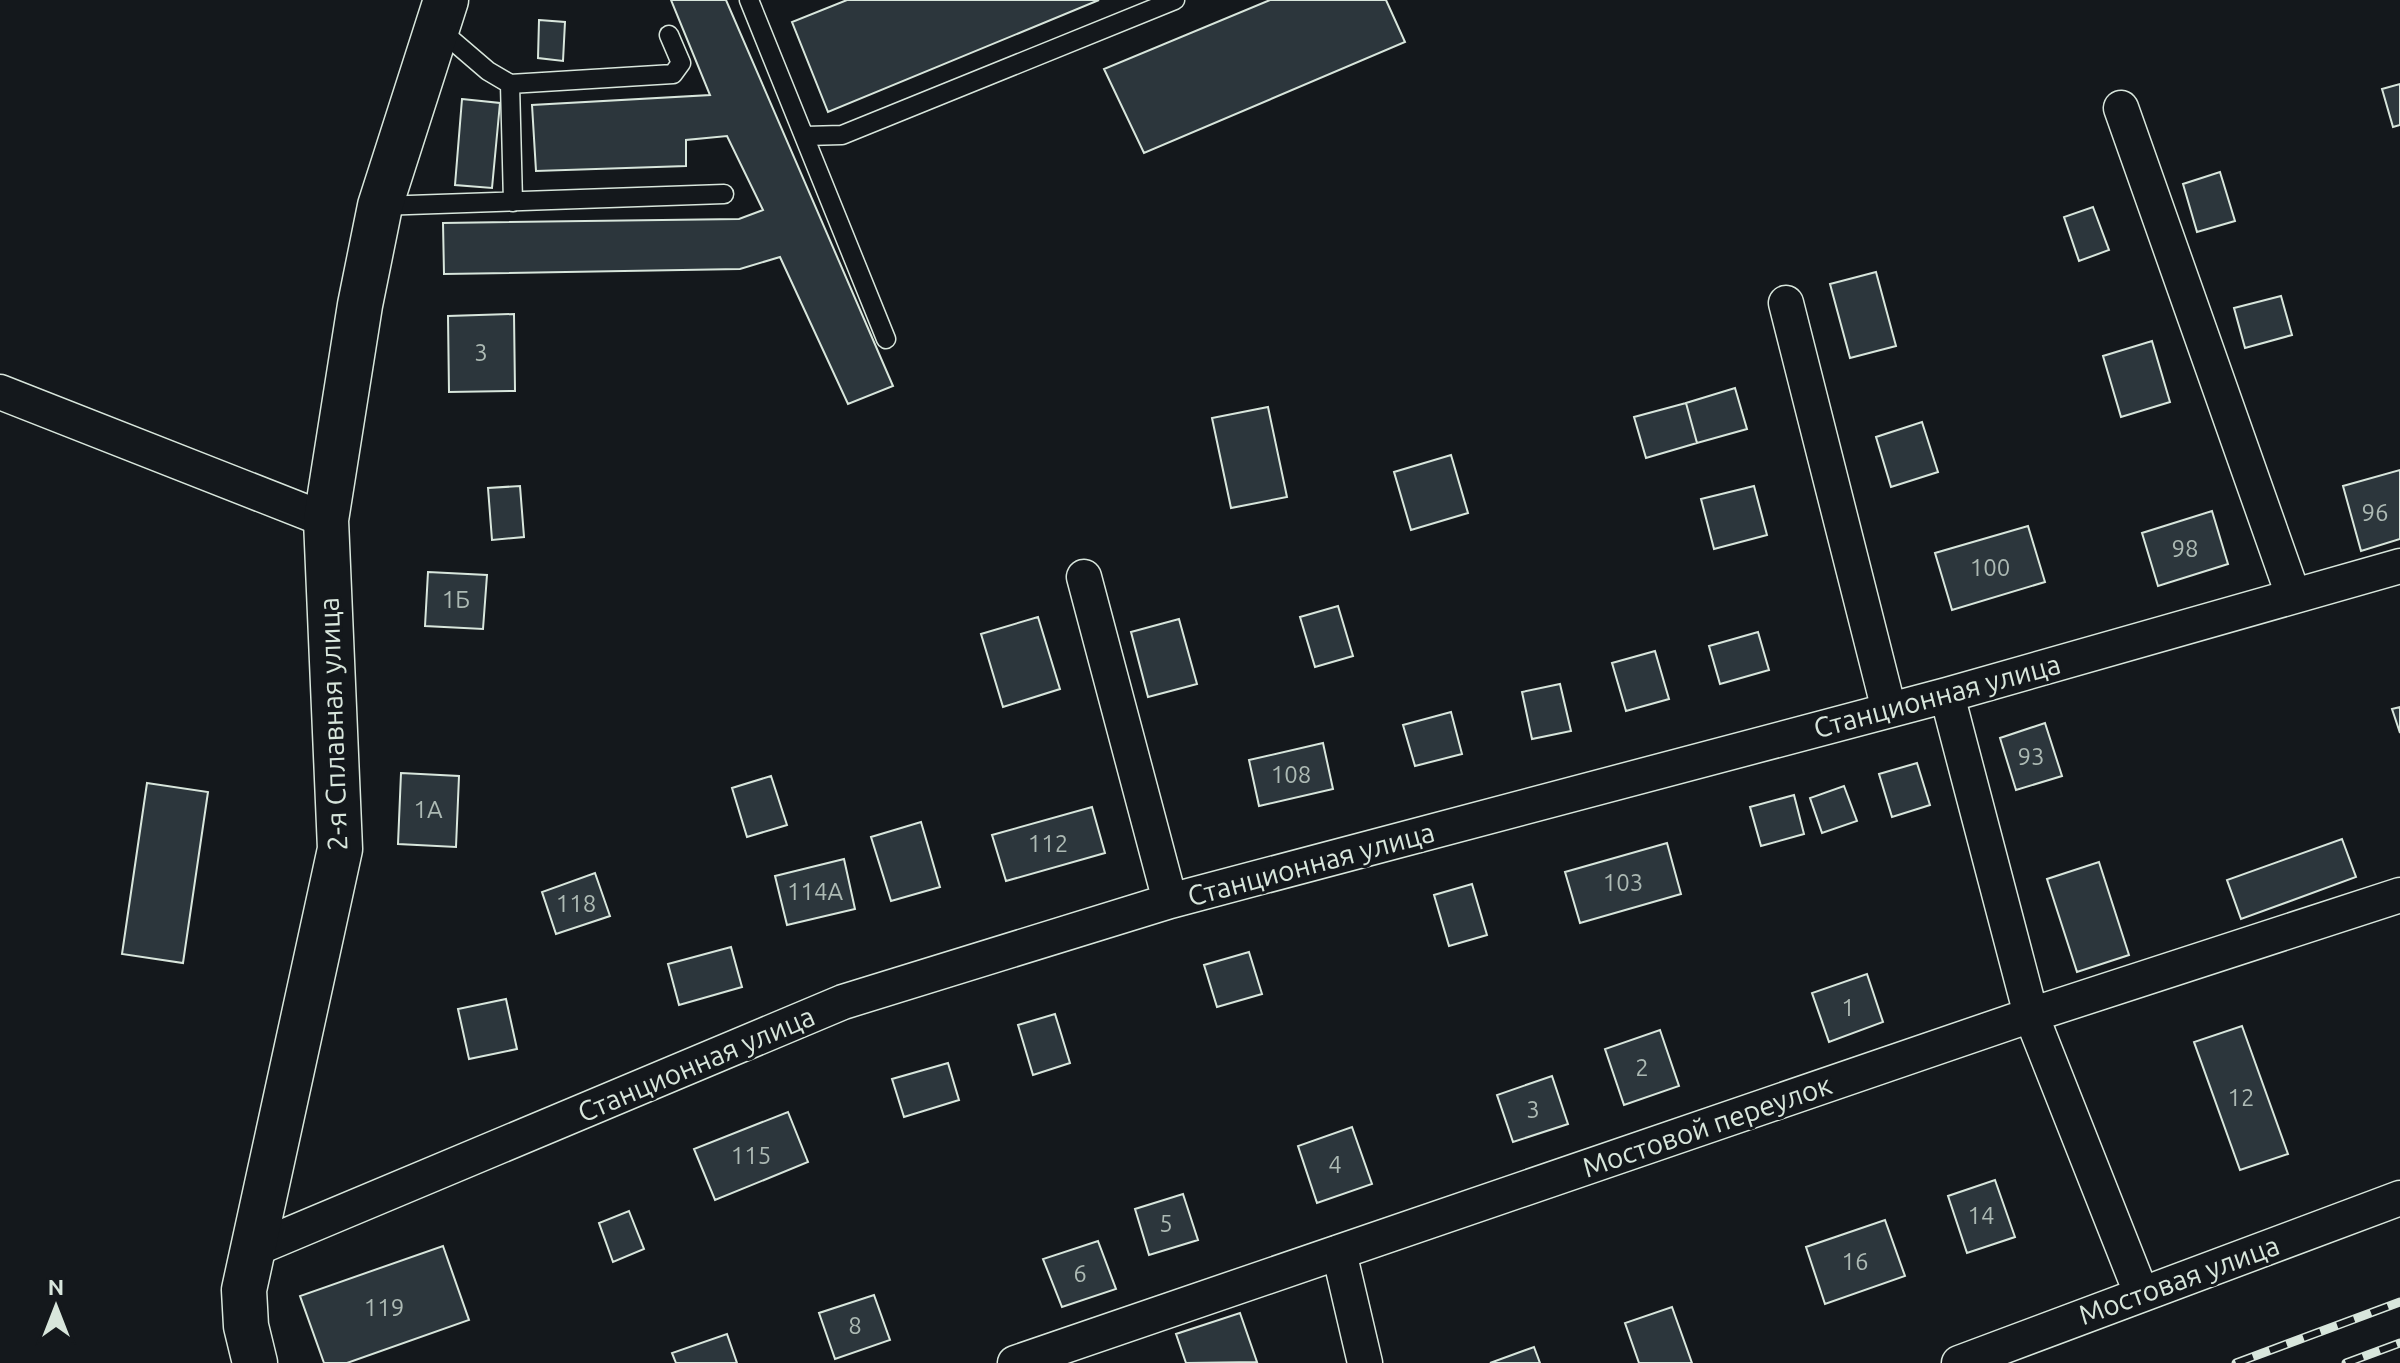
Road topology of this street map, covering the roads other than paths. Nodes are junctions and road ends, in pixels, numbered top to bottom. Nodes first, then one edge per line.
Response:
1 (749, 0) edge
2 (1175, 0) edge
3 (442, 14) edge
4 (669, 35) dead end
5 (510, 84) junction
6 (2121, 108) dead end
7 (805, 136) junction
8 (724, 194) dead end
9 (513, 202) junction
10 (380, 206) junction
11 (1786, 303) dead end
12 (886, 339) dead end
13 (0, 392) edge
14 (326, 520) junction
15 (2400, 566) edge
16 (1084, 577) dead end
17 (2293, 595) junction
18 (1947, 695) junction
19 (1889, 710) junction
20 (2400, 895) edge
21 (1170, 901) junction
22 (2031, 1015) junction
23 (2400, 1198) edge
24 (252, 1250) junction
25 (1339, 1252) junction
26 (2141, 1293) junction
27 (255, 1363) edge
28 (1015, 1363) edge
29 (1365, 1363) edge
30 (1959, 1363) edge

1 - 7 lane
2 - 7 lane
3 - 5 lane
3 - 10 street, 2-я Сплавная улица
4 - 5 lane
5 - 9 lane
6 - 17 street
7 - 12 lane
8 - 9 lane
9 - 10 lane
10 - 14 street, 2-я Сплавная улица
11 - 19 street
13 - 14 street
14 - 24 street, 2-я Сплавная улица
15 - 17 street, Станционная улица
16 - 21 street
17 - 18 street, Станционная улица
18 - 19 street, Станционная улица
18 - 22 street
19 - 21 street, Станционная улица
20 - 22 street, Мостовой переулок
21 - 24 street, Станционная улица
22 - 25 street, Мостовой переулок
22 - 26 street
23 - 26 street, Мостовая улица
24 - 27 street, 2-я Сплавная улица
25 - 28 street, Мостовой переулок
25 - 29 street
26 - 30 street, Мостовая улица

